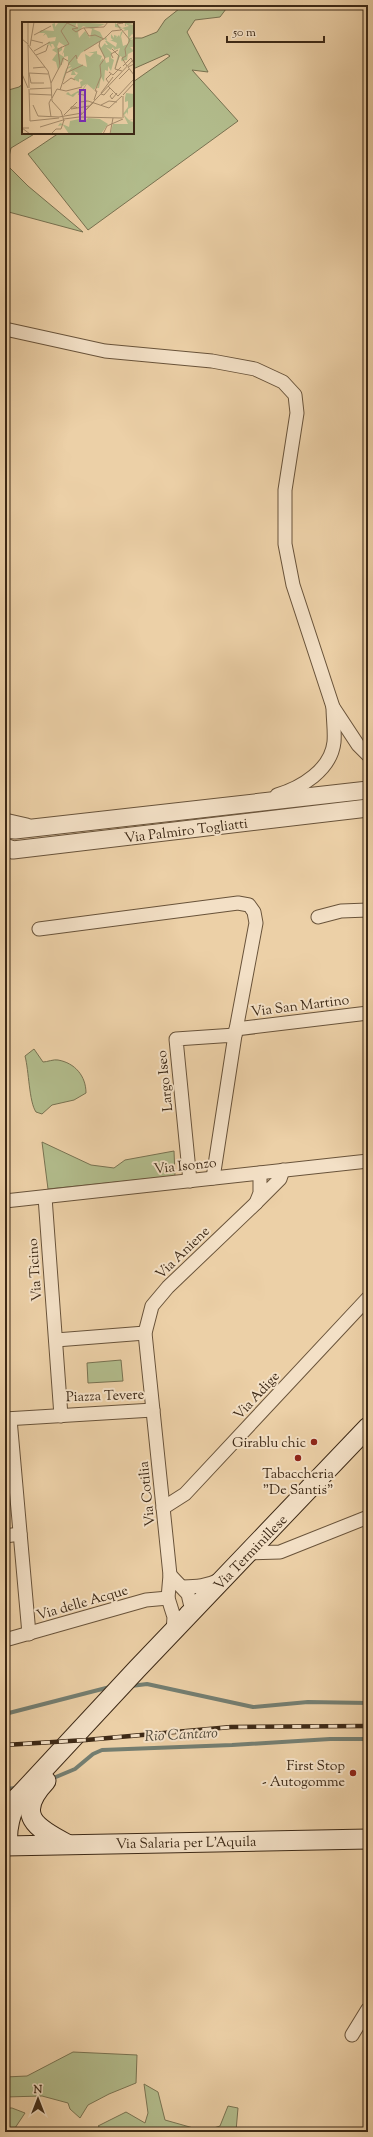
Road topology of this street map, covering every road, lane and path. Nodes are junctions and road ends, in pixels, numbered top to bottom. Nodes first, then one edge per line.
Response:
1 (5, 329) edge
2 (333, 707) junction
3 (368, 755) edge
4 (368, 790) edge
5 (248, 804) junction
6 (368, 808) edge
7 (5, 820) edge
8 (38, 828) junction
9 (5, 829) edge
10 (8, 849) edge
11 (368, 910) edge
12 (318, 917) dead end
13 (39, 929) dead end
14 (368, 1013) edge
15 (236, 1032) junction
16 (368, 1161) edge
17 (283, 1170) junction
18 (260, 1173) junction
19 (213, 1178) junction
20 (190, 1181) junction
21 (45, 1197) junction
22 (5, 1201) edge
23 (256, 1203) junction
24 (368, 1298) edge
25 (145, 1333) junction
26 (56, 1340) junction
27 (153, 1410) junction
28 (61, 1416) junction
29 (8, 1419) edge
30 (368, 1427) edge
31 (163, 1508) junction
32 (368, 1517) edge
33 (20, 1534) junction
34 (5, 1536) edge
35 (249, 1553) junction
36 (170, 1574) junction
37 (226, 1577) junction
38 (184, 1587) junction
39 (169, 1602) junction
40 (192, 1612) junction
41 (29, 1634) junction
42 (169, 1636) junction
43 (5, 1640) edge
44 (29, 1789) edge
45 (31, 1816) junction
46 (368, 1839) edge
47 (70, 1845) junction
48 (7, 1846) edge
49 (368, 2009) edge
50 (352, 2035) dead end

1 - 2 street
2 - 3 street
2 - 5 street
4 - 5 street, Via Palmiro Togliatti
5 - 8 street, Via Palmiro Togliatti
6 - 10 street, Via Palmiro Togliatti
7 - 8 street
8 - 9 street, Via Palmiro Togliatti
11 - 12 street
13 - 15 street
14 - 15 street, Via San Martino
15 - 19 street
15 - 20 street, Largo Iseo
16 - 17 street, Via Isonzo
17 - 18 street, Via Isonzo
17 - 23 street, Via Aniene
18 - 19 street, Via Isonzo
18 - 23 street
19 - 20 street, Via Isonzo
20 - 21 street, Via Isonzo
21 - 22 street, Via Isonzo
21 - 26 street, Via Ticino
23 - 25 street, Via Aniene
24 - 31 street, Via Adige
25 - 26 street
25 - 27 street, Piazza Tevere
26 - 28 street, Piazza Tevere
27 - 28 street, Piazza Tevere
27 - 31 street, Via Cotilia
28 - 29 street
29 - 33 street
30 - 35 main road, Via Terminillese
31 - 36 street, Via Cotilia
32 - 35 street
33 - 34 street
33 - 41 street
35 - 37 main road, Via Terminillese
36 - 38 street
36 - 39 street
37 - 38 street
37 - 40 main road, Via Terminillese
38 - 40 street
39 - 40 street, Via delle Acque
39 - 41 street, Via delle Acque
39 - 42 street
40 - 42 main road, Via Terminillese
41 - 43 street, Via delle Acque
42 - 44 main road, Via Terminillese
44 - 45 main road, Via Terminillese
44 - 48 main road
45 - 47 main road
45 - 48 main road
46 - 47 main road, Via Salaria per L'Aquila
47 - 48 main road, Via Salaria per L'Aquila
49 - 50 street

